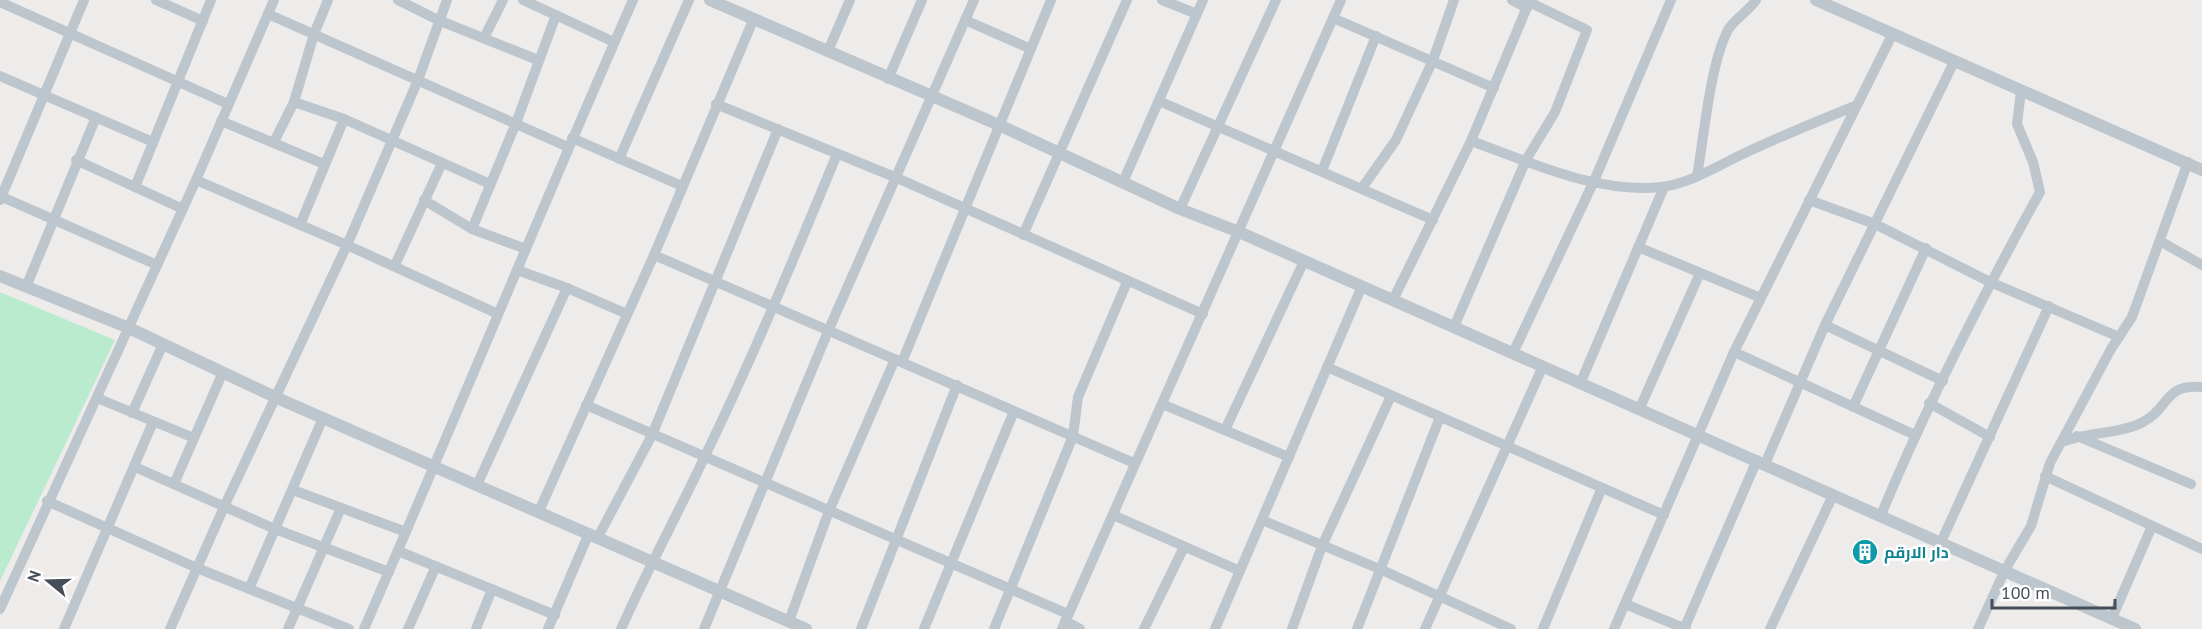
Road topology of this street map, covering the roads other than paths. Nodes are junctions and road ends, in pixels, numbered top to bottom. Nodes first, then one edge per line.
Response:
1 (84, 0) edge
2 (156, 0) edge
3 (211, 0) edge
4 (274, 0) edge
5 (328, 0) edge
6 (398, 0) edge
7 (447, 0) edge
8 (503, 0) edge
9 (523, 0) edge
10 (633, 0) edge
11 (689, 0) edge
12 (710, 0) edge
13 (850, 0) edge
14 (922, 0) edge
15 (974, 0) edge
16 (1052, 0) edge
17 (1127, 0) edge
18 (1162, 0) edge
19 (1203, 0) edge
20 (1276, 0) edge
21 (1341, 0) edge
22 (1454, 0) edge
23 (1512, 0) edge
24 (1671, 0) edge
25 (1756, 0) edge
26 (1816, 0) edge
27 (0, 2) edge
28 (1529, 3) edge
29 (268, 14) junction
30 (1197, 14) junction
31 (556, 15) junction
32 (754, 18) junction
33 (1333, 18) junction
34 (438, 20) junction
35 (965, 20) junction
36 (202, 21) junction
37 (70, 32) junction
38 (1893, 33) junction
39 (314, 34) junction
40 (1376, 36) junction
41 (484, 38) junction
42 (615, 42) junction
43 (1031, 49) junction
44 (828, 51) junction
45 (538, 60) junction
46 (1432, 60) junction
47 (1954, 62) junction
48 (0, 76) edge
49 (888, 79) junction
50 (418, 80) junction
51 (179, 81) junction
52 (1494, 88) junction
53 (2021, 90) junction
54 (44, 94) junction
55 (932, 98) junction
56 (1159, 101) junction
57 (294, 102) junction
58 (228, 104) junction
59 (717, 104) junction
60 (1855, 106) junction
61 (96, 117) junction
62 (344, 119) junction
63 (221, 121) junction
64 (516, 123) junction
65 (999, 125) junction
66 (1219, 125) junction
67 (778, 129) junction
68 (393, 140) junction
69 (1471, 141) junction
70 (153, 142) junction
71 (274, 142) junction
72 (570, 143) junction
73 (1275, 151) junction
74 (1060, 153) junction
75 (837, 154) junction
76 (620, 159) junction
77 (76, 160) junction
78 (1526, 160) junction
79 (2188, 162) junction
80 (442, 163) junction
81 (324, 164) junction
82 (2202, 170) edge
83 (1322, 171) junction
84 (1697, 176) junction
85 (897, 178) junction
86 (196, 180) junction
87 (1123, 182) junction
88 (1594, 182) junction
89 (490, 184) junction
90 (682, 186) junction
91 (135, 187) junction
92 (1664, 187) junction
93 (1362, 188) junction
94 (1, 198) edge
95 (424, 200) junction
96 (1809, 200) junction
97 (183, 208) junction
98 (966, 209) junction
99 (1180, 209) junction
100 (55, 220) junction
101 (1432, 220) junction
102 (1875, 224) junction
103 (300, 225) junction
104 (472, 229) junction
105 (1239, 232) junction
106 (1023, 235) junction
107 (2160, 241) junction
108 (347, 245) junction
109 (1638, 247) junction
110 (1926, 248) junction
111 (526, 249) junction
112 (654, 255) junction
113 (1304, 261) junction
114 (157, 265) junction
115 (395, 265) junction
116 (2202, 265) edge
117 (517, 270) junction
118 (1700, 273) junction
119 (0, 276) edge
120 (717, 282) junction
121 (1127, 282) junction
122 (1990, 282) junction
123 (1362, 286) junction
124 (26, 287) junction
125 (567, 288) junction
126 (1761, 298) junction
127 (1393, 300) junction
128 (2049, 306) junction
129 (774, 307) junction
130 (496, 313) junction
131 (627, 314) junction
132 (1203, 314) junction
133 (1825, 326) junction
134 (1454, 327) junction
135 (129, 328) junction
136 (829, 329) junction
137 (2119, 337) junction
138 (163, 345) junction
139 (1879, 350) junction
140 (1734, 352) junction
141 (1513, 353) junction
142 (898, 361) junction
143 (1543, 366) junction
144 (1327, 367) junction
145 (223, 372) junction
146 (1943, 381) junction
147 (1799, 382) junction
148 (1580, 384) junction
149 (957, 385) junction
150 (2202, 387) edge
151 (1391, 396) junction
152 (97, 398) junction
153 (277, 398) junction
154 (1929, 403) junction
155 (1162, 404) junction
156 (586, 405) junction
157 (1854, 407) junction
158 (1014, 411) junction
159 (1639, 411) junction
160 (132, 413) junction
161 (1440, 417) junction
162 (323, 418) junction
163 (153, 422) junction
164 (1225, 430) junction
165 (652, 435) junction
166 (1700, 435) junction
167 (1915, 435) junction
168 (1073, 436) junction
169 (2077, 436) junction
170 (1990, 437) junction
171 (194, 438) junction
172 (2062, 442) junction
173 (1506, 447) junction
174 (705, 457) junction
175 (1289, 457) junction
176 (1761, 462) junction
177 (1134, 463) junction
178 (135, 467) junction
179 (435, 467) junction
180 (2045, 476) junction
181 (764, 483) junction
182 (174, 484) junction
183 (2191, 484) dead end
184 (477, 485) junction
185 (1601, 489) junction
186 (293, 490) junction
187 (1833, 495) junction
188 (47, 501) junction
189 (224, 507) junction
190 (341, 508) junction
191 (539, 511) junction
192 (829, 511) junction
193 (1113, 515) junction
194 (1664, 515) junction
195 (1881, 515) junction
196 (1262, 520) junction
197 (2152, 526) junction
198 (108, 529) junction
199 (275, 530) junction
200 (406, 532) junction
201 (594, 535) junction
202 (897, 541) junction
203 (1941, 542) junction
204 (324, 546) junction
205 (1322, 546) junction
206 (1184, 547) junction
207 (2202, 549) edge
208 (398, 551) junction
209 (652, 561) junction
210 (951, 565) junction
211 (436, 566) junction
212 (197, 568) junction
213 (1382, 570) junction
214 (2005, 570) junction
215 (1240, 571) junction
216 (389, 572) junction
217 (249, 589) junction
218 (492, 589) junction
219 (1010, 591) junction
220 (721, 592) junction
221 (1439, 597) junction
222 (1625, 604) junction
223 (298, 608) junction
224 (0, 609) edge
225 (555, 615) junction
226 (2112, 618) junction
227 (789, 621) junction
228 (1065, 621) edge
229 (64, 629) edge
230 (170, 629) edge
231 (288, 629) edge
232 (349, 629) edge
233 (364, 629) edge
234 (408, 629) edge
235 (476, 629) edge
236 (548, 629) edge
237 (621, 629) edge
238 (704, 629) edge
239 (806, 629) edge
240 (861, 629) edge
241 (924, 629) edge
242 (994, 629) edge
243 (1080, 629) edge
244 (1144, 629) edge
245 (1215, 629) edge
246 (1292, 629) edge
247 (1357, 629) edge
248 (1425, 629) edge
249 (1511, 629) edge
250 (1543, 629) edge
251 (1614, 629) edge
252 (1685, 629) edge
253 (1770, 629) edge
254 (1978, 629) edge
255 (2135, 629) edge

1 - 37 street
2 - 36 street
3 - 36 street
4 - 29 street
5 - 39 street
6 - 34 street
7 - 34 street
8 - 41 street
9 - 31 street
10 - 42 street
11 - 76 street
12 - 32 street
13 - 44 street
14 - 49 street
15 - 35 street
16 - 43 street
17 - 74 street
18 - 30 street
19 - 30 street
20 - 66 street
21 - 33 street
22 - 46 street
23 - 28 street
24 - 88 street
25 - 84 street
26 - 38 street
27 - 37 street
28 - 52 street
28 - 78 street
29 - 39 street
29 - 58 street
30 - 56 street
31 - 42 street
31 - 45 street
32 - 44 street
32 - 59 street
33 - 40 street
33 - 73 street
34 - 41 street
34 - 50 street
35 - 43 street
35 - 55 street
36 - 51 street
37 - 51 street
37 - 54 street
38 - 47 street
38 - 60 street
39 - 50 street
39 - 57 street
40 - 46 street
40 - 83 street
41 - 45 street
42 - 72 street
43 - 65 street
44 - 49 street
45 - 64 street
46 - 52 street
46 - 93 street
47 - 53 street
47 - 102 street
48 - 54 street
49 - 55 street
50 - 64 street
50 - 68 street
51 - 58 street
51 - 70 street
52 - 69 street
53 - 79 street
53 - 122 street
54 - 61 street
54 - 94 street
55 - 65 street
55 - 85 street
56 - 66 street
56 - 87 street
57 - 62 street
57 - 71 street
58 - 63 street
59 - 67 street
59 - 90 street
60 - 84 street
60 - 96 street
61 - 70 street
61 - 77 street
62 - 68 street
62 - 81 street
63 - 71 street
63 - 86 street
64 - 72 street
64 - 89 street
65 - 74 street
65 - 98 street
66 - 73 street
66 - 99 street
67 - 75 street
67 - 120 street
68 - 80 street
68 - 108 street
69 - 78 street
69 - 101 street
70 - 91 street
71 - 81 street
72 - 76 street
72 - 111 street
73 - 83 street
73 - 105 street
74 - 87 street
74 - 106 street
75 - 85 street
75 - 129 street
76 - 90 street
77 - 91 street
77 - 100 street
78 - 88 street
78 - 134 street
79 - 82 street
79 - 107 street
80 - 89 street
80 - 95 street
81 - 103 street
83 - 93 street
84 - 92 street
85 - 98 street
85 - 136 street
86 - 97 street
86 - 103 street
87 - 99 street
88 - 92 street
88 - 141 street
89 - 104 street
90 - 112 street
91 - 97 street
92 - 109 street
93 - 101 street
94 - 100 street
95 - 104 street
95 - 115 street
96 - 102 street
96 - 126 street
97 - 114 street
98 - 106 street
98 - 142 street
99 - 105 street
100 - 114 street
100 - 124 street
101 - 127 street
102 - 110 street
102 - 133 street
103 - 108 street
104 - 111 street
105 - 113 street
105 - 132 street
106 - 121 street
107 - 116 street
107 - 137 street
108 - 115 street
108 - 153 street
109 - 118 street
109 - 148 street
110 - 122 street
110 - 139 street
111 - 117 street
112 - 120 street
112 - 131 street
113 - 123 street
113 - 164 street
114 - 135 street
115 - 130 street
117 - 125 street
117 - 130 street
118 - 126 street
118 - 159 street
119 - 124 street
120 - 129 street
120 - 165 street
121 - 132 street
121 - 168 street
122 - 128 street
122 - 146 street
123 - 127 street
123 - 144 street
124 - 135 street
125 - 131 street
125 - 184 street
126 - 140 street
127 - 134 street
128 - 137 street
128 - 170 street
129 - 136 street
129 - 174 street
130 - 179 street
131 - 156 street
132 - 155 street
133 - 139 street
133 - 147 street
134 - 141 street
135 - 138 street
135 - 152 street
136 - 142 street
136 - 181 street
137 - 172 street
138 - 145 street
138 - 160 street
139 - 146 street
139 - 157 street
140 - 147 street
140 - 166 street
141 - 143 street
142 - 149 street
142 - 192 street
143 - 148 street
143 - 173 street
144 - 151 street
144 - 175 street
145 - 153 street
145 - 171 street
146 - 154 street
147 - 157 street
147 - 176 street
148 - 159 street
149 - 158 street
149 - 202 street
150 - 169 street
151 - 161 street
151 - 205 street
152 - 160 street
152 - 188 street
153 - 162 street
153 - 189 street
154 - 167 street
154 - 170 street
155 - 164 street
155 - 177 street
156 - 165 street
156 - 191 street
157 - 167 street
158 - 168 street
158 - 210 street
159 - 166 street
160 - 163 street
161 - 173 street
161 - 213 street
162 - 179 street
162 - 186 street
163 - 171 street
163 - 178 street
164 - 175 street
165 - 174 street
165 - 201 street
166 - 176 street
166 - 194 street
167 - 195 street
168 - 177 street
168 - 219 street
169 - 172 street
169 - 183 street
170 - 203 street
171 - 182 street
172 - 180 street
173 - 185 street
173 - 221 street
174 - 181 street
174 - 209 street
175 - 196 street
176 - 187 street
176 - 252 street
177 - 193 street
178 - 182 street
178 - 198 street
179 - 184 street
179 - 200 street
180 - 197 street
180 - 214 street
181 - 192 street
181 - 220 street
182 - 189 street
184 - 191 street
185 - 194 street
185 - 250 street
186 - 190 street
186 - 199 street
187 - 195 street
187 - 253 street
188 - 198 street
188 - 224 street
189 - 199 street
189 - 212 street
190 - 200 street
190 - 204 street
191 - 201 street
192 - 202 street
192 - 227 street
193 - 206 street
193 - 228 street
194 - 222 street
195 - 203 street
196 - 205 street
196 - 215 street
197 - 207 street
197 - 226 street
198 - 212 street
198 - 229 street
199 - 204 street
199 - 217 street
200 - 208 street
201 - 209 street
201 - 225 street
202 - 210 street
202 - 240 street
203 - 214 street
204 - 216 street
204 - 223 street
205 - 213 street
205 - 246 street
206 - 215 street
206 - 244 street
208 - 211 street
208 - 216 street
209 - 220 street
209 - 237 street
210 - 219 street
210 - 241 street
211 - 218 street
211 - 234 street
212 - 217 street
212 - 230 street
213 - 221 street
213 - 247 street
214 - 226 street
214 - 254 street
215 - 245 street
216 - 233 street
217 - 223 street
218 - 225 street
218 - 235 street
219 - 228 street
219 - 242 street
220 - 227 street
220 - 238 street
221 - 248 street
221 - 249 street
222 - 251 street
222 - 252 street
223 - 231 street
223 - 232 street
225 - 236 street
226 - 255 street
227 - 239 street
228 - 243 street

